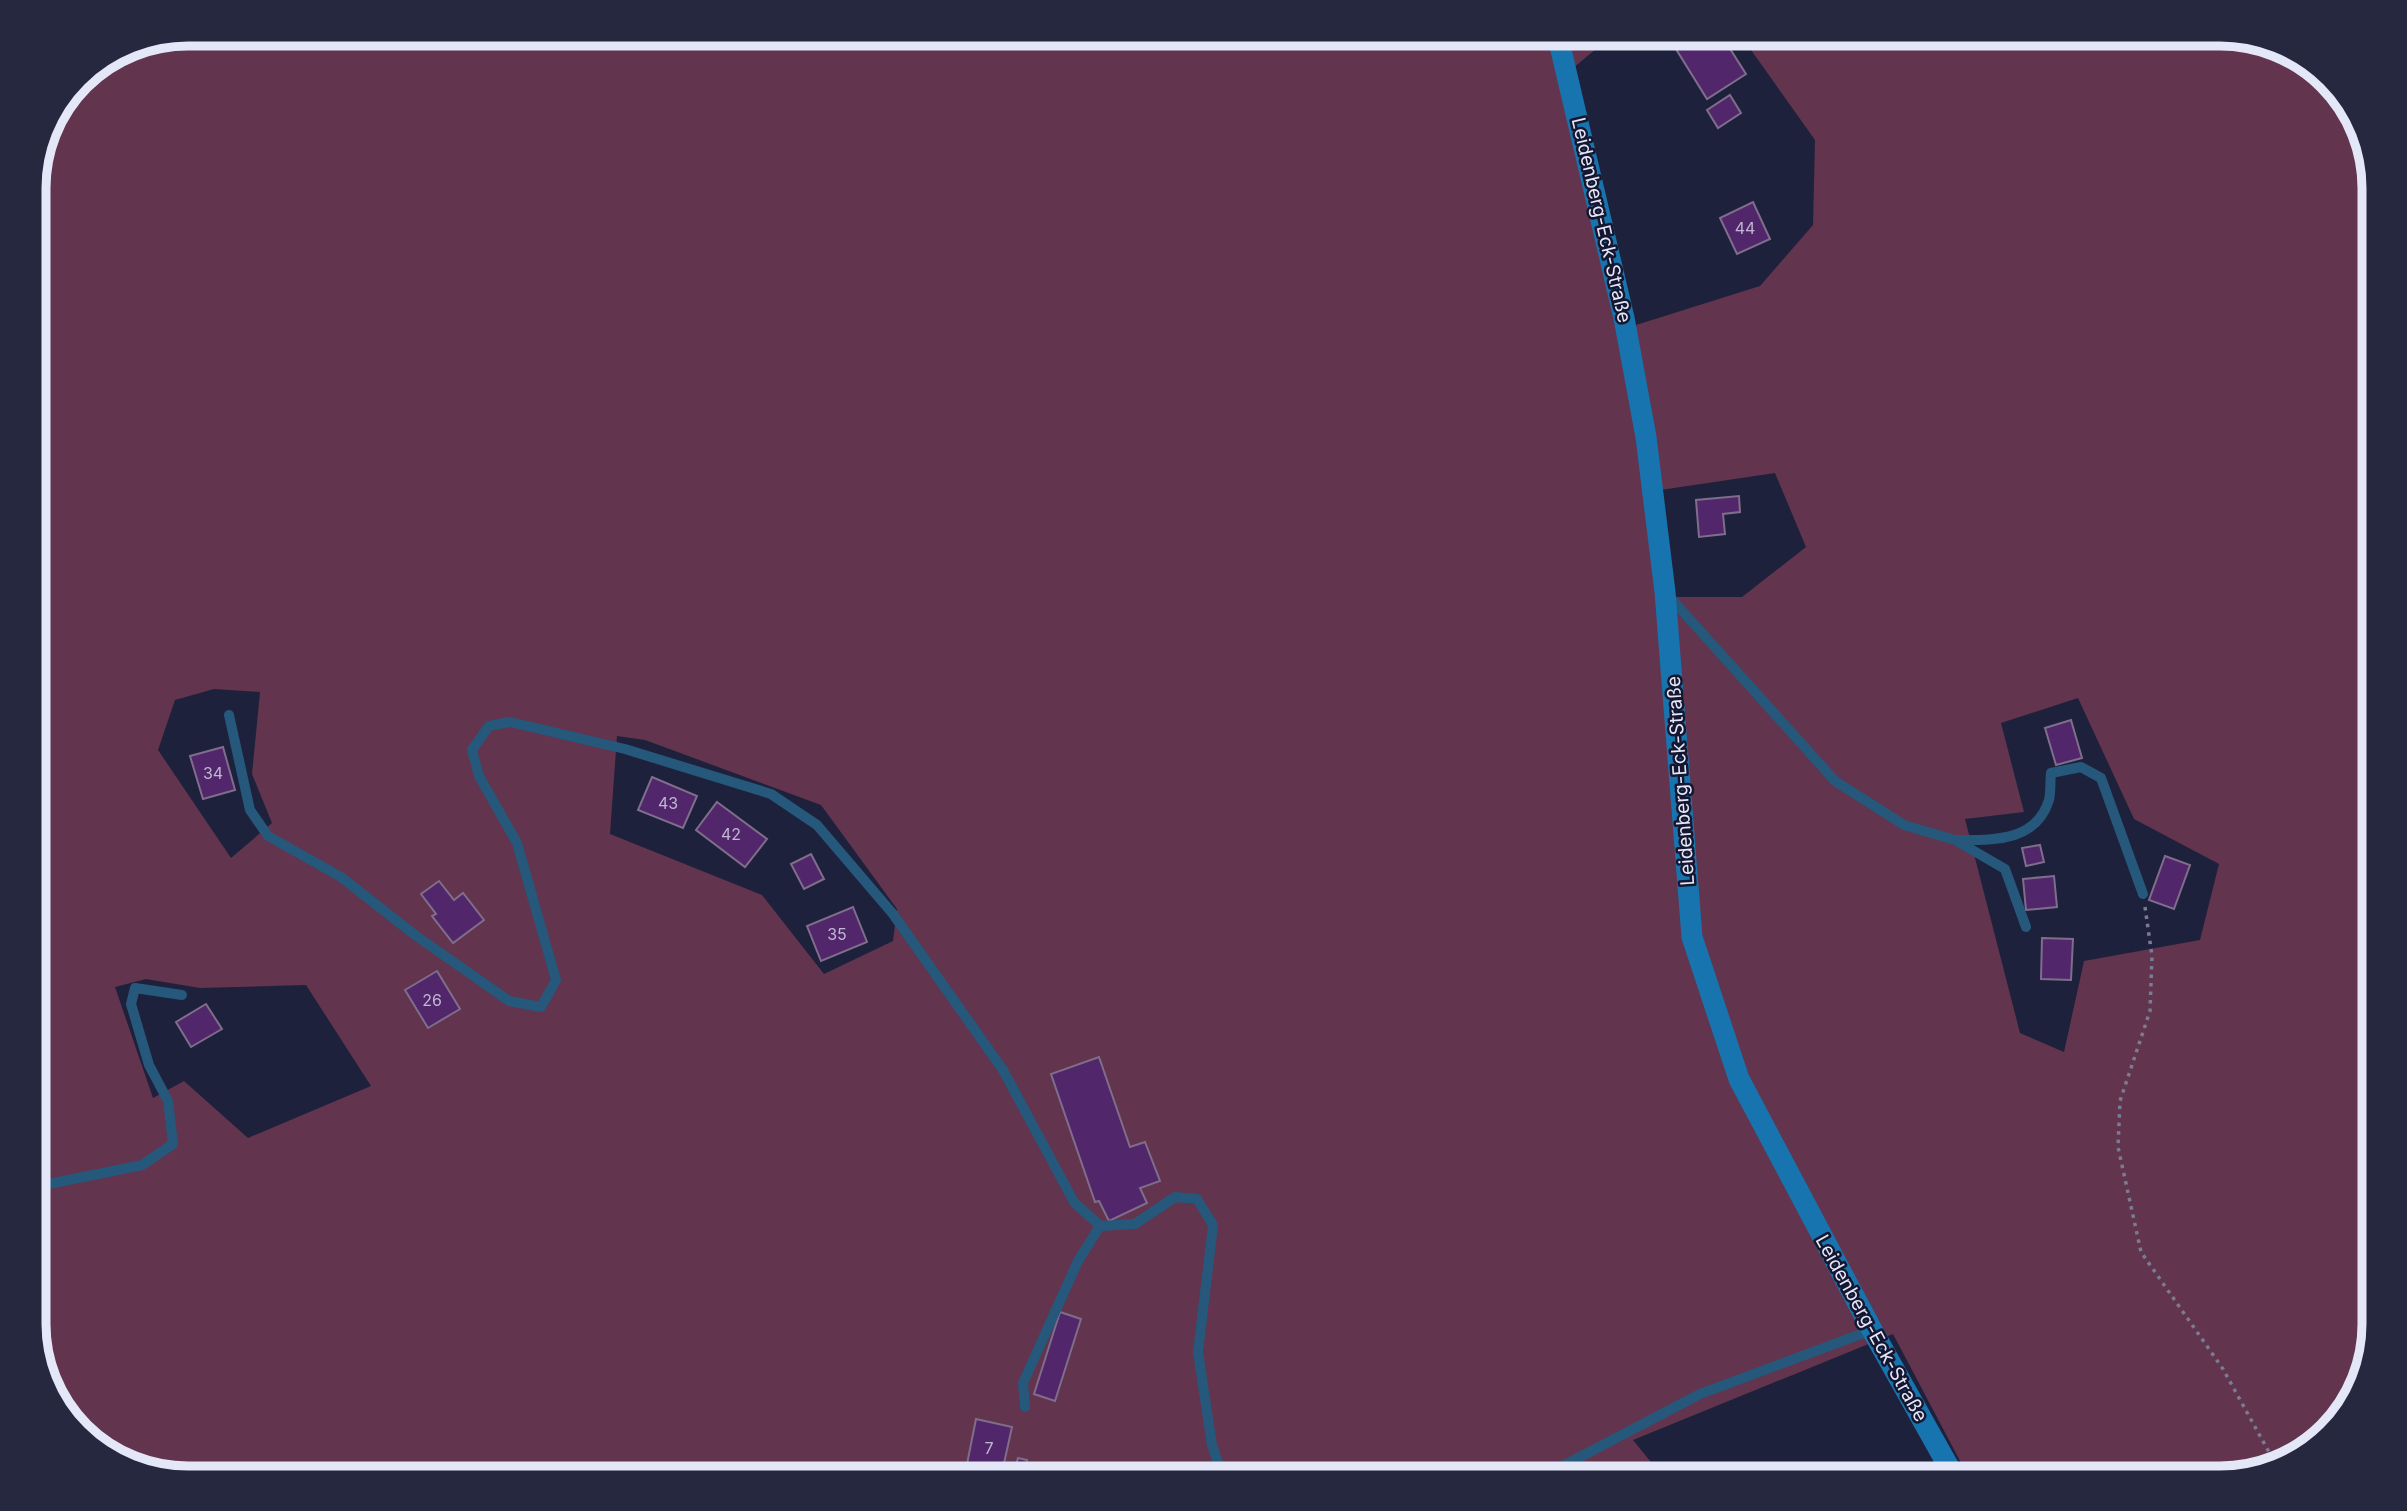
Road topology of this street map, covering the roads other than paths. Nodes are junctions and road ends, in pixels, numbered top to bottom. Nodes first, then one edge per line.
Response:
1 (1560, 46) edge
2 (1665, 592) junction
3 (229, 715) dead end
4 (1955, 840) junction
5 (2143, 894) road end
6 (2026, 927) dead end
7 (182, 995) dead end
8 (46, 1184) edge
9 (1100, 1226) junction
10 (1872, 1330) junction
11 (1025, 1407) dead end
12 (1219, 1466) edge
13 (1562, 1466) edge
14 (1948, 1466) edge

1 - 2 street, Leidenberg-Eck-Straße
2 - 4 lane
2 - 10 street, Leidenberg-Eck-Straße
3 - 9 lane
4 - 5 lane
4 - 6 lane
7 - 8 lane
9 - 11 lane
9 - 12 lane
10 - 13 lane
10 - 14 street, Leidenberg-Eck-Straße

